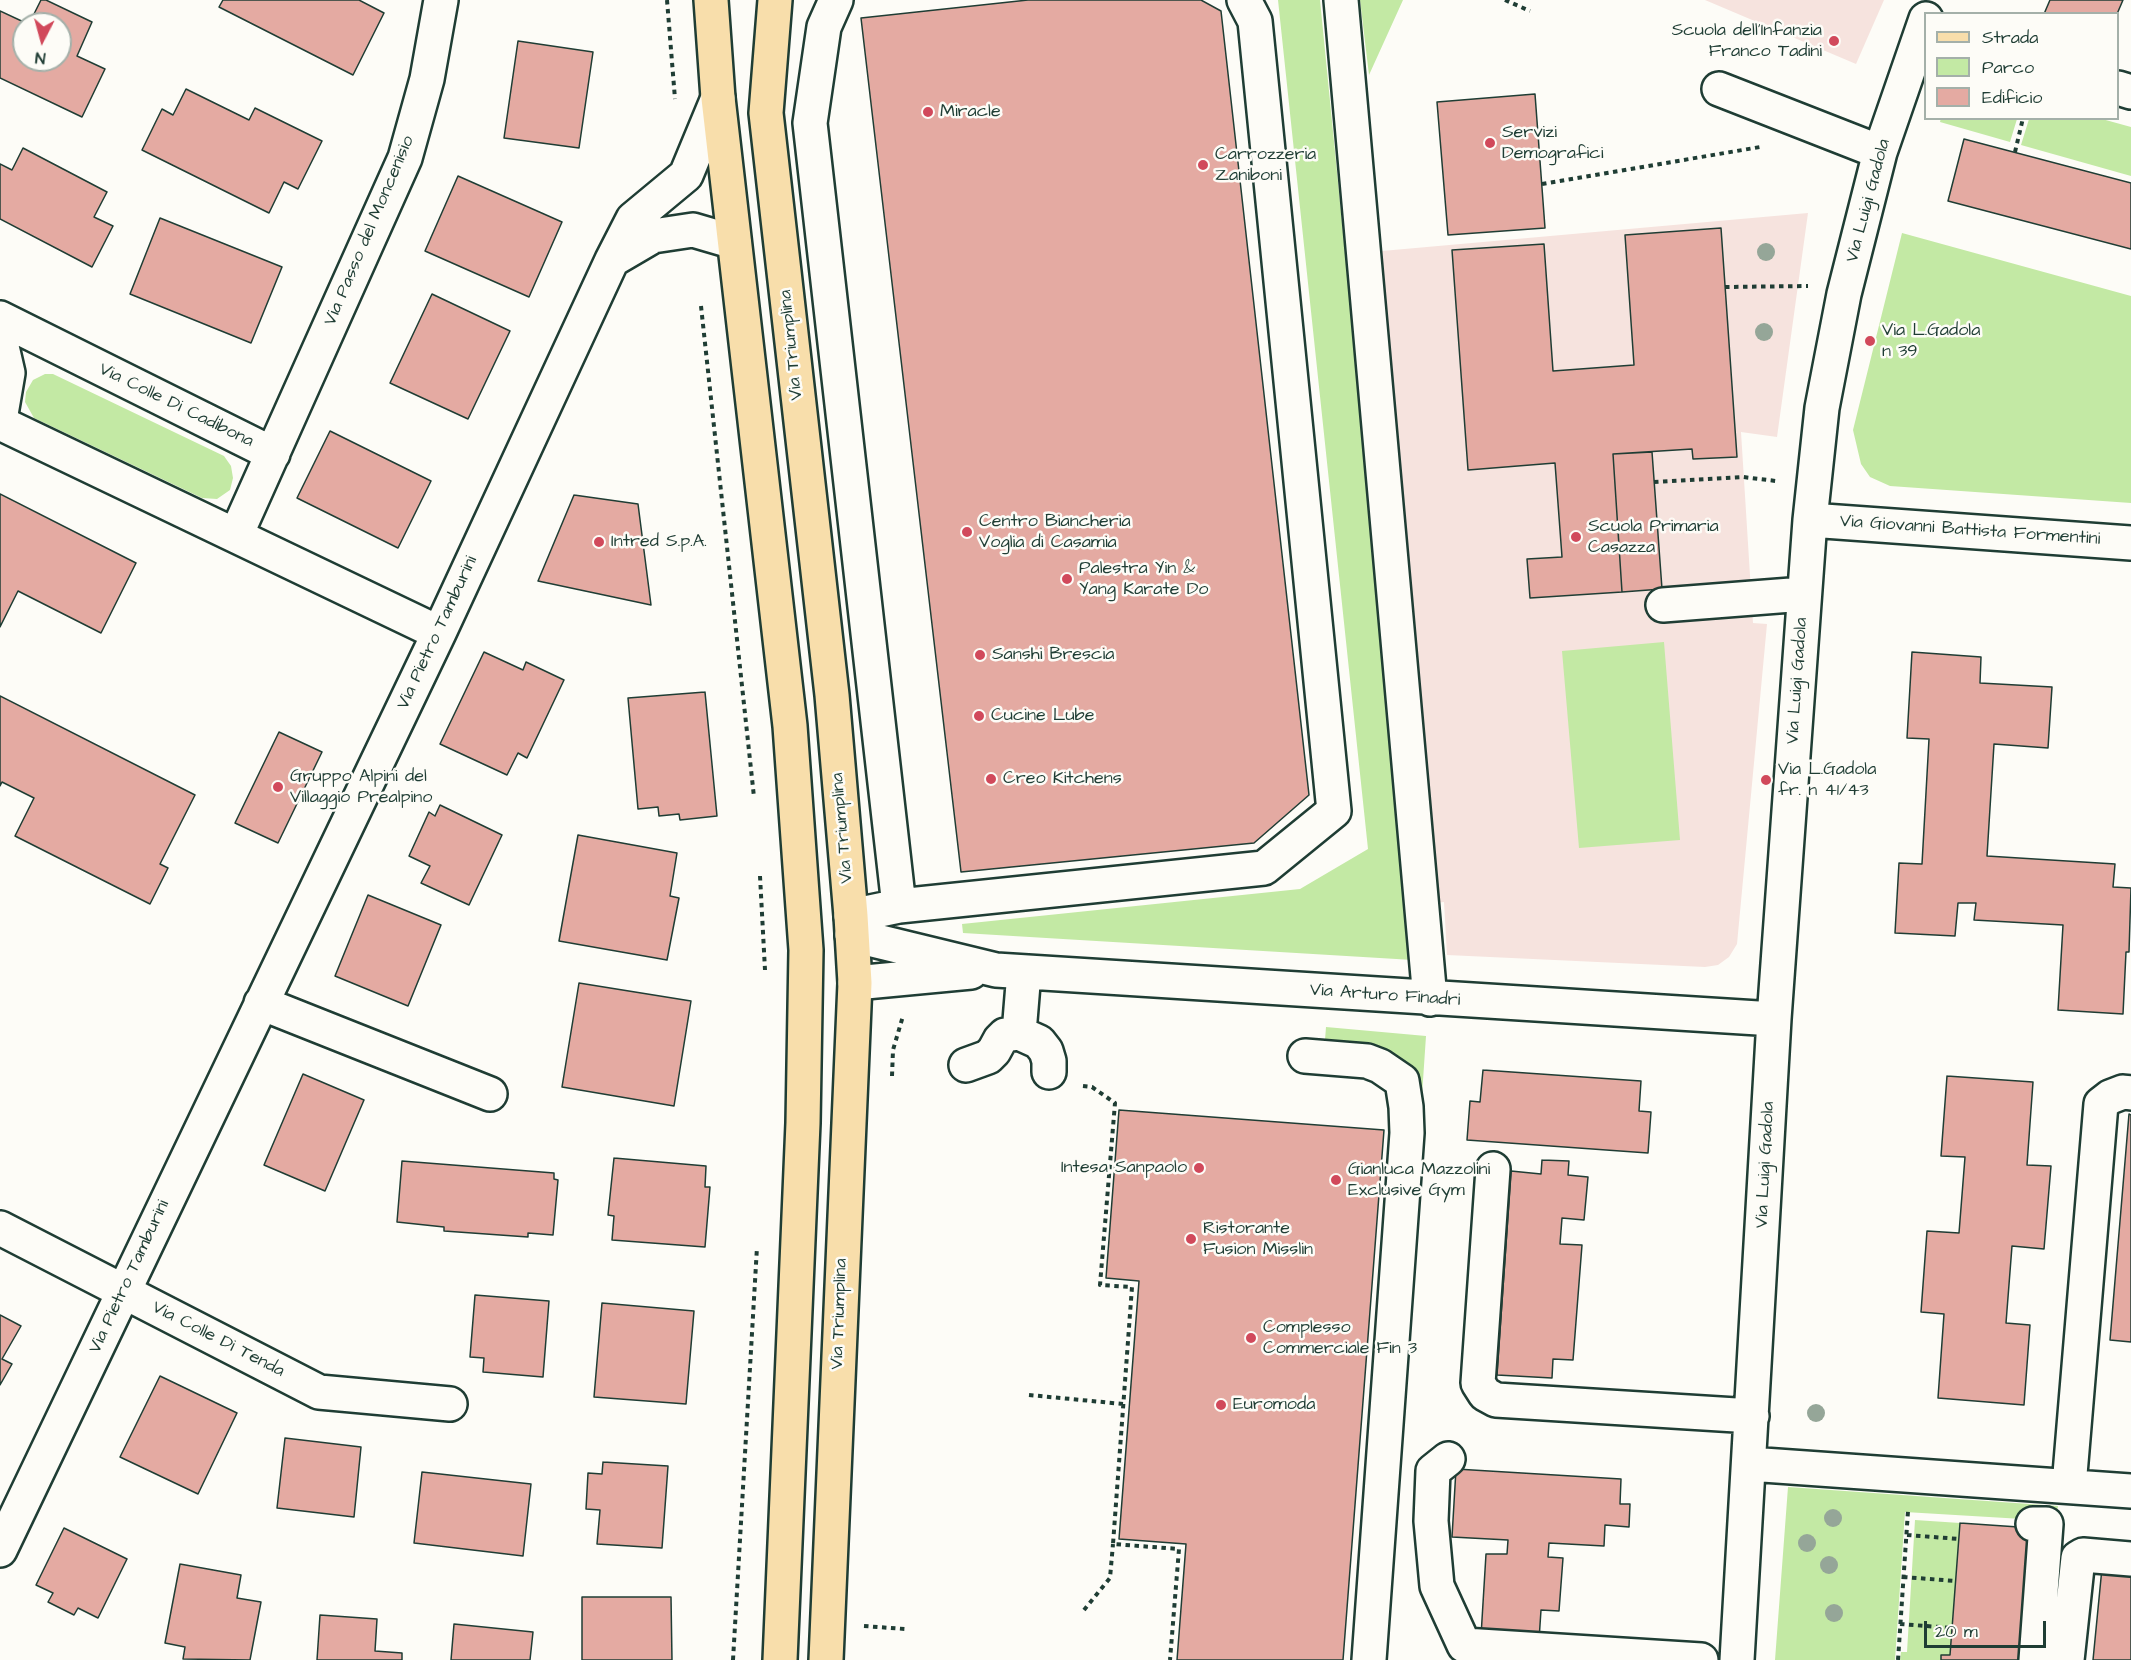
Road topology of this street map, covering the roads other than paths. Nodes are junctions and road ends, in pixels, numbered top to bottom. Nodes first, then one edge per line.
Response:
1 (441, 0) edge
2 (711, 0) edge
3 (775, 0) edge
4 (836, 0) edge
5 (1244, 0) edge
6 (1341, 0) edge
7 (1924, 27) edge
8 (1719, 89) dead end
9 (718, 98) junction
10 (1880, 152) junction
11 (734, 242) junction
12 (612, 260) junction
13 (0, 318) edge
14 (0, 338) edge
15 (0, 421) edge
16 (273, 454) junction
17 (1810, 520) junction
18 (236, 535) junction
19 (2131, 543) edge
20 (1804, 594) junction
21 (1663, 605) dead end
22 (439, 633) junction
23 (899, 906) junction
24 (852, 926) junction
25 (1010, 971) junction
26 (855, 983) junction
27 (1430, 999) junction
28 (261, 1003) junction
29 (1774, 1020) junction
30 (1305, 1056) dead end
31 (966, 1065) dead end
32 (2131, 1093) edge
33 (490, 1094) dead end
34 (1493, 1169) dead end
35 (0, 1228) edge
36 (123, 1291) junction
37 (450, 1404) dead end
38 (1752, 1416) junction
39 (1448, 1459) dead end
40 (1749, 1464) junction
41 (2069, 1486) junction
42 (2131, 1491) edge
43 (2033, 1524) dead end
44 (0, 1550) edge
45 (2131, 1559) edge
46 (780, 1660) edge
47 (826, 1660) edge
48 (1369, 1660) edge
49 (1701, 1660) edge
50 (1737, 1660) edge
51 (2036, 1660) edge
52 (2067, 1660) edge

1 - 16 street, Via Passo del Moncenisio
2 - 9 main road
3 - 24 main road, Via Triumplina
4 - 23 street
5 - 23 street
6 - 27 street
7 - 10 street, Via Luigi Gadola
8 - 10 street
9 - 11 main road
9 - 12 street, Via Pietro Tamburini
10 - 17 street, Via Luigi Gadola
11 - 12 street
11 - 46 main road
12 - 22 street, Via Pietro Tamburini
13 - 16 street, Via Colle Di Cadibona
14 - 15 street
15 - 18 street
16 - 18 street, Via Colle Di Cadibona
17 - 19 street, Via Giovanni Battista Formentini
17 - 20 street, Via Luigi Gadola
18 - 22 street
20 - 21 street
20 - 29 street, Via Luigi Gadola
22 - 28 street, Via Pietro Tamburini
23 - 24 street
24 - 25 street
24 - 26 main road, Via Triumplina
25 - 26 street
25 - 27 street, Via Arturo Finadri
25 - 31 street
26 - 47 main road, Via Triumplina
27 - 29 street, Via Arturo Finadri
28 - 33 street
28 - 36 street, Via Pietro Tamburini
29 - 38 street, Via Luigi Gadola
30 - 48 street
32 - 41 street
34 - 38 street
35 - 36 street, Via Colle Di Tenda
36 - 37 street, Via Colle Di Tenda
36 - 44 street, Via Pietro Tamburini
38 - 40 street, Via Luigi Gadola
39 - 49 street
40 - 41 street
40 - 50 street, Via Luigi Gadola
41 - 42 street
43 - 51 street
45 - 52 street

